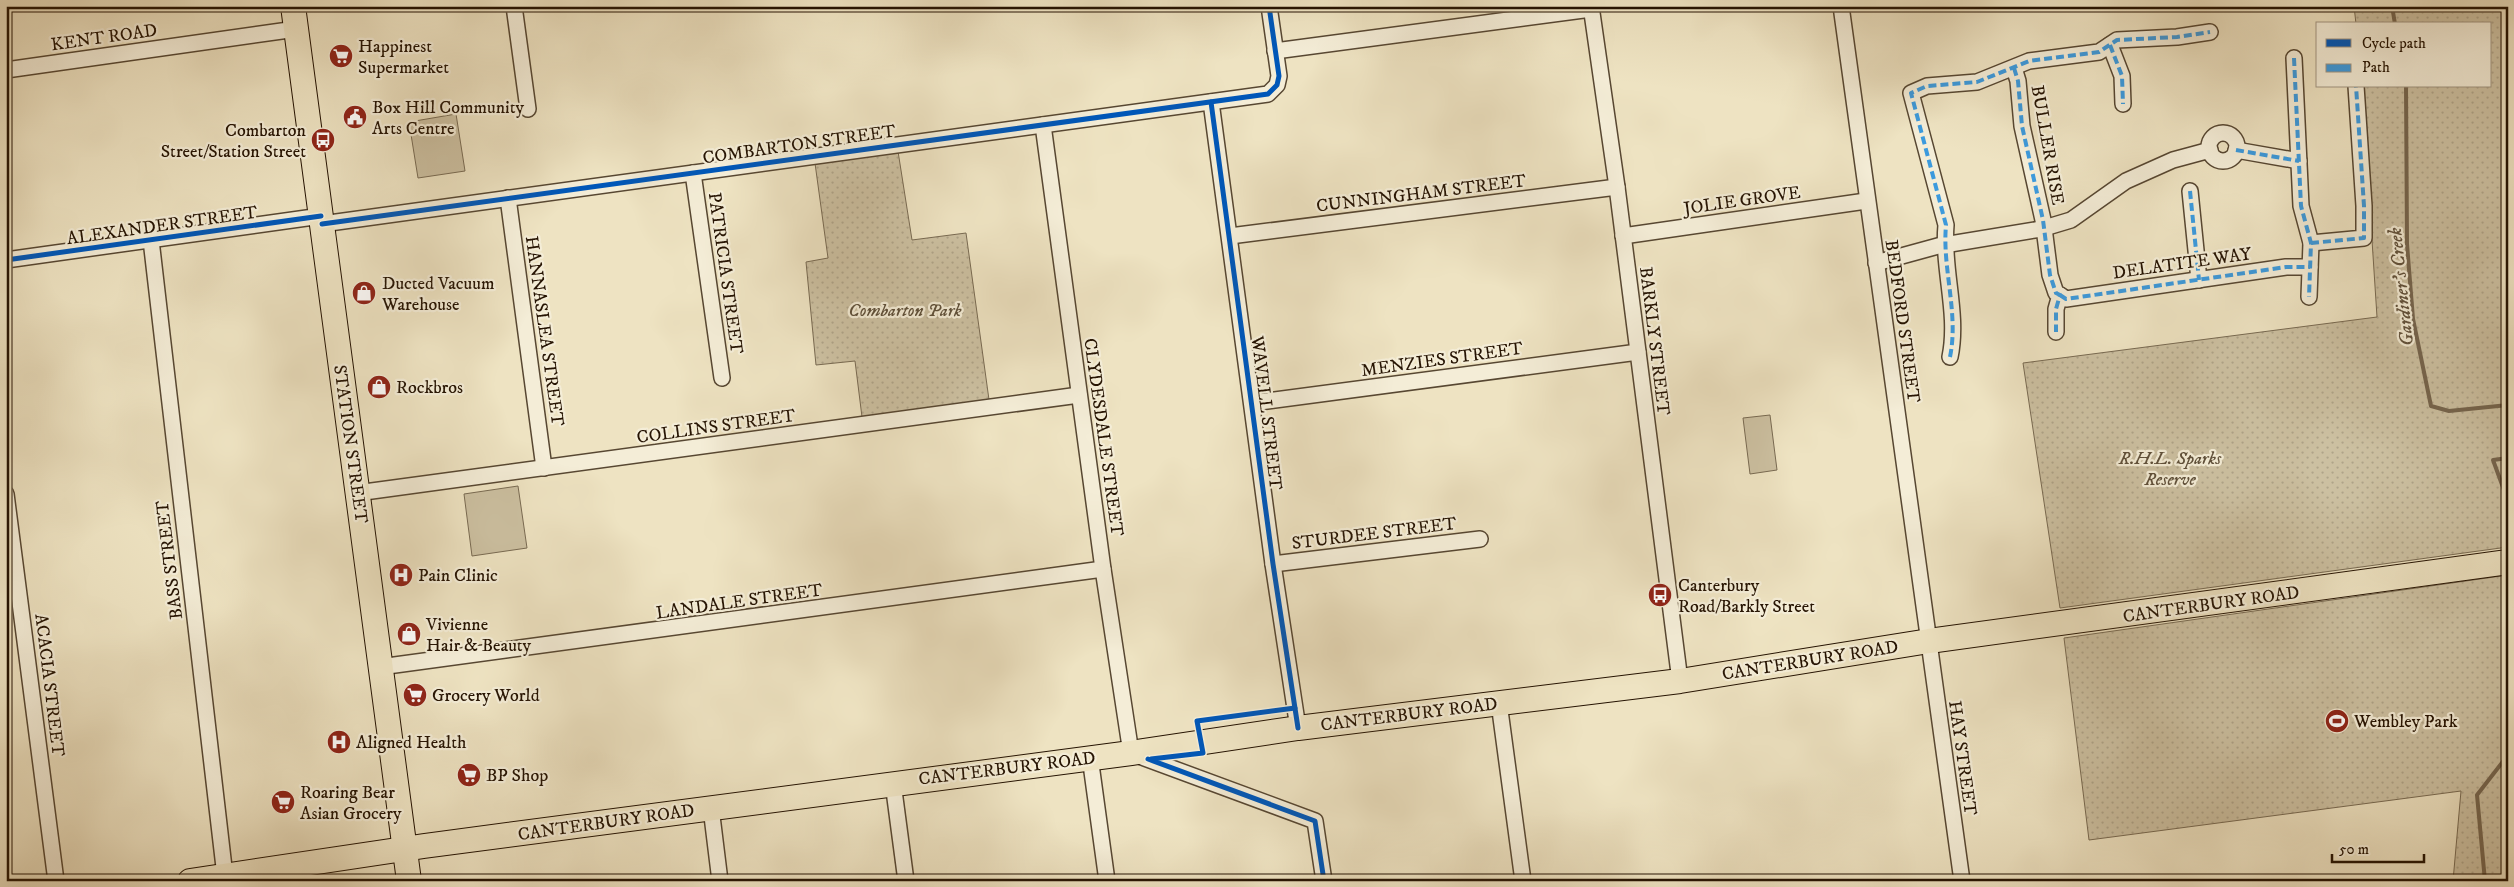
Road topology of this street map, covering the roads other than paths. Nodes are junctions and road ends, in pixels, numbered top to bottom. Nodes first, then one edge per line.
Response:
1 (514, 6) edge
2 (1269, 6) edge
3 (1841, 6) edge
4 (1591, 7) edge
5 (294, 18) edge
6 (2210, 32) dead end
7 (2110, 45) junction
8 (1275, 51) junction
9 (2294, 58) dead end
10 (2014, 68) junction
11 (6, 70) edge
12 (2356, 88) edge
13 (1211, 102) junction
14 (2123, 104) dead end
15 (528, 109) dead end
16 (1043, 125) junction
17 (2210, 150) junction
18 (2236, 150) junction
19 (2300, 161) junction
20 (693, 173) junction
21 (1617, 187) junction
22 (2190, 191) dead end
23 (508, 198) junction
24 (1866, 200) junction
25 (321, 220) junction
26 (2044, 228) junction
27 (1230, 236) junction
28 (1623, 236) junction
29 (151, 240) junction
30 (2311, 243) junction
31 (1944, 245) junction
32 (6, 260) edge
33 (1876, 263) junction
34 (2310, 267) junction
35 (2199, 280) junction
36 (2060, 296) junction
37 (2308, 297) dead end
38 (2056, 332) dead end
39 (1638, 352) junction
40 (1950, 357) dead end
41 (722, 378) dead end
42 (1079, 395) junction
43 (1252, 403) junction
44 (544, 468) junction
45 (357, 493) junction
46 (6, 494) edge
47 (1480, 539) dead end
48 (2508, 562) edge
49 (1273, 564) junction
50 (1102, 569) junction
51 (1928, 641) junction
52 (380, 667) junction
53 (1680, 681) junction
54 (1499, 703) junction
55 (1298, 728) junction
56 (1130, 753) junction
57 (1090, 757) junction
58 (892, 784) junction
59 (711, 808) junction
60 (405, 848) junction
61 (210, 879) edge
62 (56, 881) edge
63 (409, 881) edge
64 (720, 881) edge
65 (906, 881) edge
66 (1107, 881) edge
67 (1324, 881) edge
68 (1523, 881) edge
69 (1962, 881) edge

1 - 15 street
2 - 8 street
3 - 24 street, BEDFORD STREET
4 - 8 street
4 - 21 street, BARKLY STREET
5 - 11 street, KENT ROAD
5 - 25 main road, STATION STREET
6 - 7 street
7 - 10 street
7 - 14 street
8 - 13 street, COMBARTON STREET
9 - 19 street
10 - 26 street, BULLER RISE
10 - 31 street
12 - 30 street
13 - 16 street, COMBARTON STREET
13 - 27 street, WAVELL STREET
16 - 20 street, COMBARTON STREET
16 - 42 street, CLYDESDALE STREET
17 - 18 street
17 - 18 street
17 - 26 street
18 - 19 street
19 - 30 street
20 - 23 street, COMBARTON STREET
20 - 41 street, PATRICIA STREET
21 - 27 street, CUNNINGHAM STREET
21 - 28 street, BARKLY STREET
22 - 35 street
23 - 25 street, COMBARTON STREET
23 - 44 street, HANNASLEA STREET
24 - 28 street, JOLIE GROVE
24 - 33 street, BEDFORD STREET
25 - 29 street, ALEXANDER STREET
25 - 45 main road, STATION STREET
26 - 31 street
26 - 36 street, BULLER RISE
27 - 43 street, WAVELL STREET
28 - 39 street, BARKLY STREET
29 - 32 street, ALEXANDER STREET
29 - 61 street, BASS STREET
30 - 34 street
31 - 33 street
31 - 40 street
33 - 51 street, BEDFORD STREET
34 - 35 street, DELATITE WAY
34 - 37 street
35 - 36 street, DELATITE WAY
36 - 38 street
39 - 43 street, MENZIES STREET
39 - 53 street, BARKLY STREET
42 - 44 street, COLLINS STREET
42 - 50 street, CLYDESDALE STREET
43 - 49 street, WAVELL STREET
44 - 45 street, COLLINS STREET
45 - 52 main road, STATION STREET
46 - 62 street, ACACIA STREET
47 - 49 street, STURDEE STREET
48 - 51 main road, CANTERBURY ROAD
49 - 55 street, WAVELL STREET
50 - 52 street, LANDALE STREET
50 - 56 street, CLYDESDALE STREET
51 - 53 main road, CANTERBURY ROAD
51 - 69 street, HAY STREET
52 - 60 main road, STATION STREET
53 - 54 main road, CANTERBURY ROAD
54 - 55 main road, CANTERBURY ROAD
54 - 68 street
55 - 56 main road, CANTERBURY ROAD
56 - 57 main road, CANTERBURY ROAD
56 - 67 street
57 - 58 main road, CANTERBURY ROAD
57 - 66 street
58 - 59 main road, CANTERBURY ROAD
58 - 65 street
59 - 60 main road, CANTERBURY ROAD
59 - 64 street
60 - 61 main road, CANTERBURY ROAD
60 - 63 main road, STATION STREET

